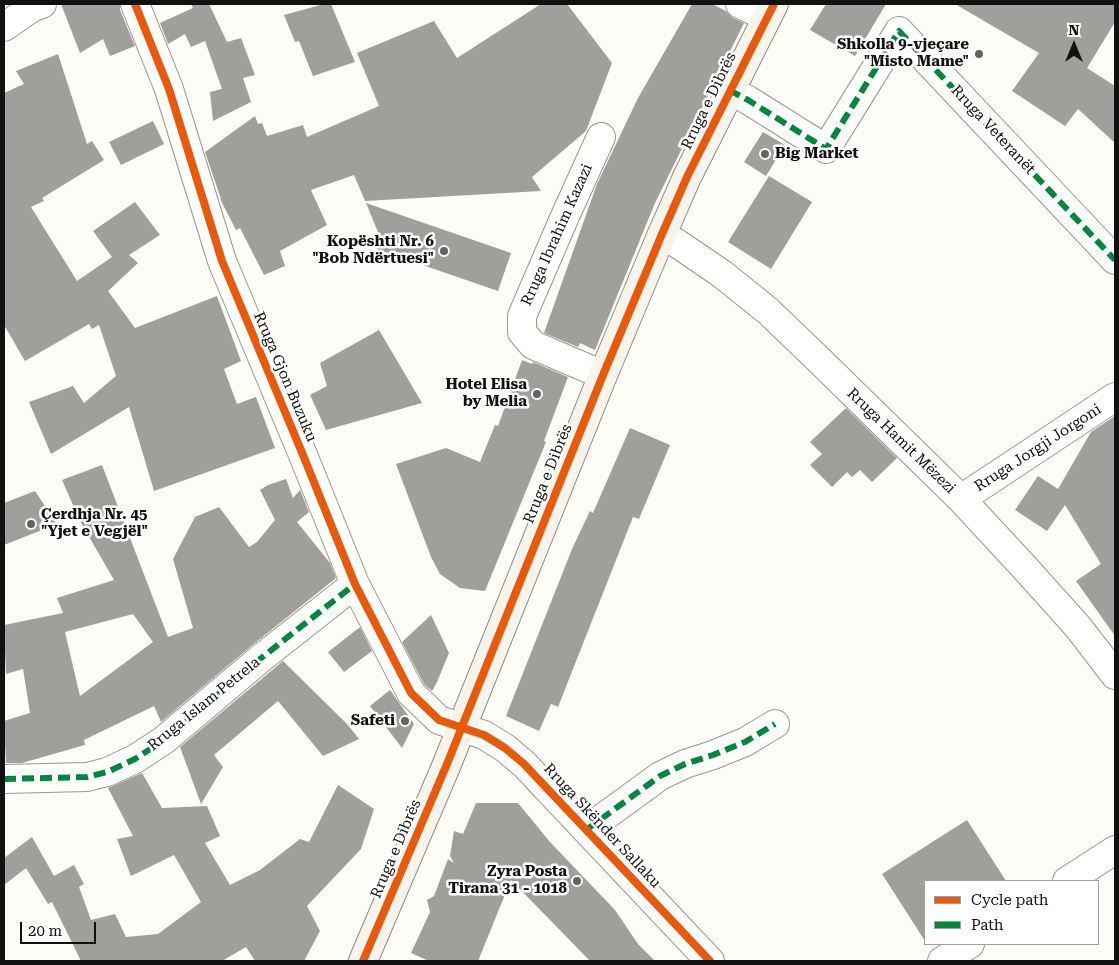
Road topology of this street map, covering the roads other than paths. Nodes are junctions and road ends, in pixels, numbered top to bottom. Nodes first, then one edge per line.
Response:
1 (42, 4) edge
2 (136, 4) edge
3 (740, 4) edge
4 (770, 11) edge
5 (4, 27) edge
6 (729, 90) junction
7 (601, 138) dead end
8 (662, 234) junction
9 (1115, 260) edge
10 (603, 375) junction
11 (1115, 397) edge
12 (961, 499) junction
13 (355, 584) junction
14 (1115, 675) edge
15 (775, 724) dead end
16 (462, 728) junction
17 (4, 779) edge
18 (586, 830) junction
19 (1115, 850) edge
20 (1068, 880) edge
21 (968, 945) edge
22 (363, 961) edge
23 (710, 961) edge
24 (942, 961) edge

1 - 5 street
2 - 13 street, Rruga Gjon Buzuku
3 - 4 street
4 - 6 main road, Rruga e Dibrës
6 - 8 main road, Rruga e Dibrës
6 - 9 street, Rruga Veteranët
7 - 10 street, Rruga Ibrahim Kazazi
8 - 10 main road, Rruga e Dibrës
8 - 12 street, Rruga Hamit Mëzezi
10 - 16 main road, Rruga e Dibrës
11 - 12 street, Rruga Jorgji Jorgoni
12 - 14 street, Rruga Hamit Mëzezi
13 - 16 street, Rruga Gjon Buzuku
13 - 17 street, Rruga Islam Petrela
15 - 18 street
16 - 18 street, Rruga Skënder Sallaku
16 - 22 main road, Rruga e Dibrës
18 - 23 street, Rruga Skënder Sallaku
19 - 20 street
21 - 24 street

